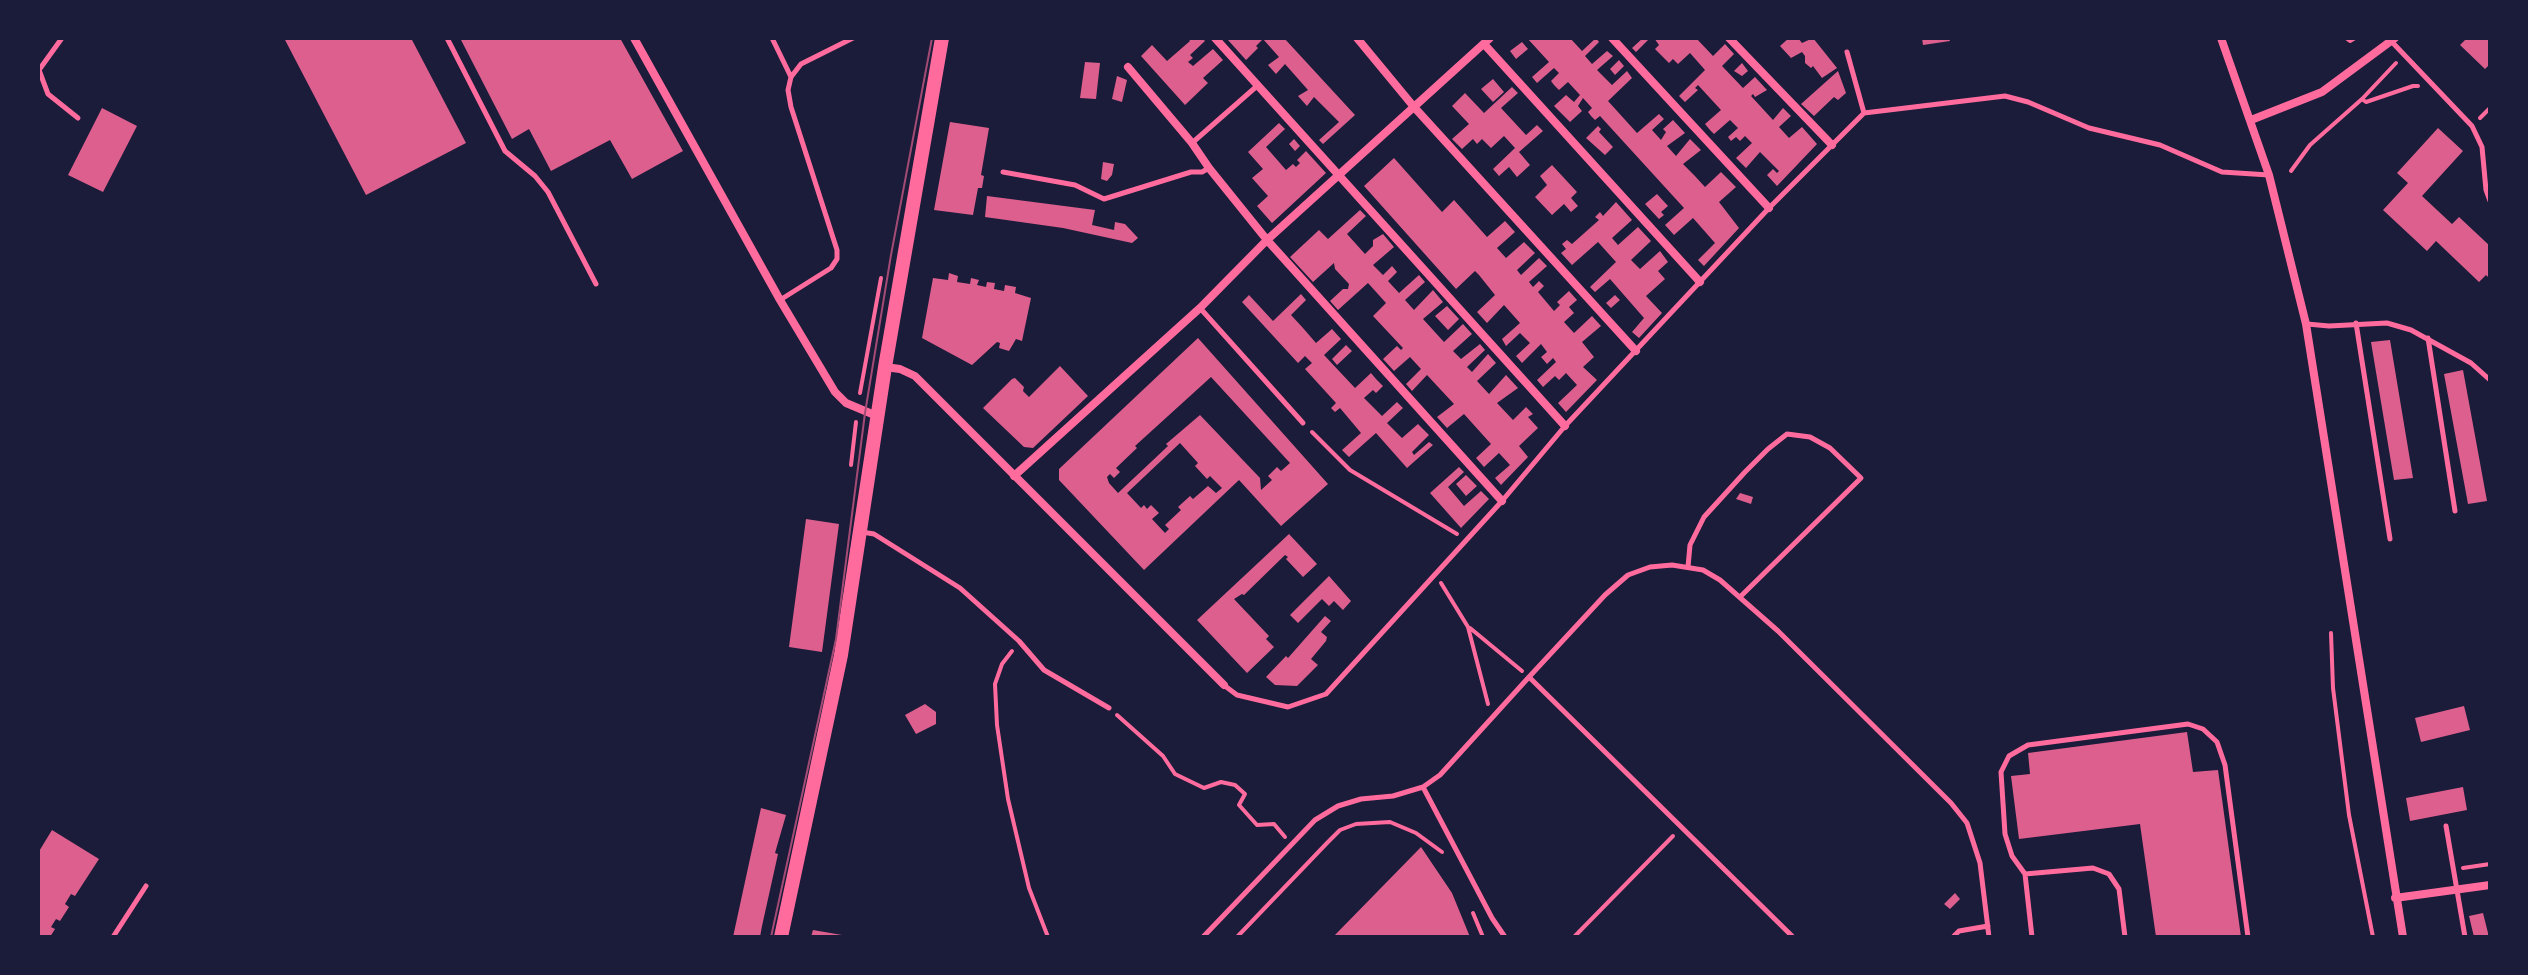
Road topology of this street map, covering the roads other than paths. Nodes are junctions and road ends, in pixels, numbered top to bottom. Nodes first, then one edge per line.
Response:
1 (62, 38) edge
2 (447, 38) edge
3 (634, 38) edge
4 (772, 38) edge
5 (853, 38) edge
6 (942, 38) edge
7 (1215, 38) edge
8 (1357, 38) edge
9 (1612, 38) edge
10 (1729, 38) edge
11 (2221, 38) edge
12 (2393, 40) edge
13 (1487, 41) edge
14 (1847, 52) dead end
15 (1128, 67) dead end
16 (791, 77) junction
17 (1257, 86) junction
18 (1414, 107) junction
19 (1864, 113) junction
20 (78, 118) dead end
21 (2251, 120) junction
22 (1192, 143) junction
23 (1832, 145) junction
24 (1209, 168) junction
25 (1003, 172) dead end
26 (1341, 174) junction
27 (2269, 175) junction
28 (2490, 201) edge
29 (1769, 208) junction
30 (1267, 240) junction
31 (1700, 282) junction
32 (596, 284) dead end
33 (780, 300) junction
34 (1200, 308) junction
35 (2356, 323) junction
36 (2306, 324) junction
37 (2428, 337) junction
38 (1636, 351) junction
39 (885, 367) junction
40 (2490, 380) edge
41 (877, 416) junction
42 (1303, 423) road end
43 (1565, 426) junction
44 (1014, 476) junction
45 (1502, 501) junction
46 (2455, 511) dead end
47 (860, 532) junction
48 (2390, 539) dead end
49 (1688, 567) junction
50 (1741, 596) junction
51 (1529, 677) junction
52 (1224, 685) joint
53 (1109, 708) road end
54 (1423, 787) junction
55 (2446, 826) dead end
56 (2025, 874) junction
57 (2490, 885) edge
58 (146, 886) dead end
59 (2456, 890) junction
60 (2395, 898) junction
61 (1988, 926) junction
62 (113, 937) edge
63 (781, 937) edge
64 (1203, 937) edge
65 (1505, 937) edge
66 (1793, 937) edge
67 (1953, 937) edge
68 (1989, 937) edge
69 (2032, 937) edge
70 (2125, 937) edge
71 (2248, 937) edge
72 (2403, 937) edge
73 (2465, 937) edge

1 - 20 lane
2 - 32 lane
3 - 33 street
4 - 16 lane
5 - 16 lane
6 - 39 street
7 - 17 street
8 - 18 street
9 - 29 street
10 - 23 street
11 - 21 street
12 - 21 street
12 - 28 lane
13 - 18 street
13 - 31 street
14 - 19 lane
15 - 22 street
16 - 33 lane
17 - 22 lane
17 - 26 street
18 - 26 street
18 - 38 street
19 - 23 lane
19 - 27 lane
21 - 27 street
22 - 24 street
23 - 29 lane
24 - 25 lane
24 - 30 street
26 - 30 street
26 - 43 street
27 - 36 street
29 - 31 lane
30 - 34 street
30 - 45 street
31 - 38 lane
33 - 41 street
34 - 42 lane
34 - 44 street
35 - 36 lane
35 - 37 lane
35 - 48 lane
36 - 60 street
37 - 40 lane
37 - 46 lane
38 - 43 lane
39 - 41 street
39 - 44 street
41 - 47 street
43 - 45 lane
44 - 52 street
45 - 52 lane
47 - 53 lane
47 - 63 street
49 - 50 lane
49 - 50 lane
49 - 51 lane
50 - 61 lane
51 - 54 lane
51 - 66 lane
54 - 64 lane
54 - 65 lane
55 - 59 lane
56 - 69 lane
56 - 70 lane
56 - 71 lane
57 - 59 street
58 - 62 lane
59 - 60 street
59 - 73 lane
60 - 72 street
61 - 67 lane
61 - 68 lane

